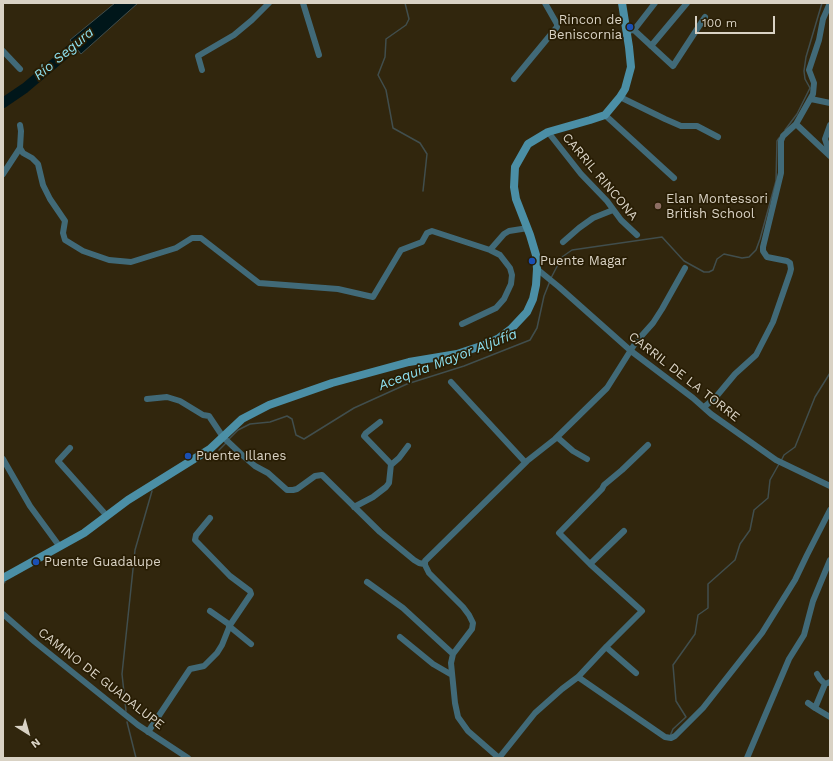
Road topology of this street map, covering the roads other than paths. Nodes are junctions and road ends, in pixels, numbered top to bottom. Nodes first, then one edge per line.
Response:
1 (268, 3) edge
2 (303, 3) edge
3 (546, 3) edge
4 (655, 3) edge
5 (687, 3) edge
6 (830, 3) edge
7 (622, 6) edge
8 (705, 17) dead end
9 (630, 31) junction
10 (651, 46) junction
11 (3, 50) edge
12 (319, 55) dead end
13 (20, 69) dead end
14 (202, 70) dead end
15 (514, 79) dead end
16 (620, 97) junction
17 (811, 99) junction
18 (830, 103) edge
19 (605, 115) junction
20 (796, 124) junction
21 (20, 125) dead end
22 (830, 125) edge
23 (548, 132) junction
24 (718, 137) dead end
25 (20, 148) junction
26 (830, 148) edge
27 (830, 156) edge
28 (3, 174) edge
29 (674, 178) dead end
30 (613, 210) junction
31 (528, 228) junction
32 (637, 235) dead end
33 (563, 242) dead end
34 (490, 250) junction
35 (685, 268) dead end
36 (537, 269) junction
37 (462, 324) dead end
38 (631, 351) junction
39 (451, 382) dead end
40 (147, 399) dead end
41 (704, 407) junction
42 (380, 422) dead end
43 (557, 437) junction
44 (226, 439) junction
45 (648, 444) dead end
46 (408, 446) dead end
47 (70, 448) dead end
48 (3, 459) edge
49 (587, 459) dead end
50 (525, 462) junction
51 (391, 465) junction
52 (830, 486) edge
53 (354, 507) junction
54 (830, 510) edge
55 (107, 516) junction
56 (210, 518) dead end
57 (624, 531) dead end
58 (60, 547) junction
59 (830, 560) edge
60 (424, 564) junction
61 (590, 564) junction
62 (4, 576) edge
63 (367, 582) dead end
64 (210, 611) dead end
65 (3, 614) edge
66 (230, 626) junction
67 (400, 637) dead end
68 (251, 644) dead end
69 (606, 646) junction
70 (454, 654) junction
71 (636, 673) dead end
72 (817, 674) dead end
73 (452, 675) junction
74 (578, 677) junction
75 (827, 683) edge
76 (808, 703) dead end
77 (815, 708) junction
78 (830, 716) edge
79 (148, 732) junction
80 (188, 758) edge
81 (499, 758) edge
82 (747, 758) edge

1 - 14 street
2 - 12 street
3 - 15 street
4 - 9 street
5 - 10 street
6 - 17 street
7 - 9 main road
8 - 10 street
9 - 10 street
9 - 16 main road
11 - 13 street
16 - 19 main road
16 - 24 street
17 - 18 street
17 - 20 street
19 - 23 main road
19 - 29 street
20 - 27 street
20 - 41 street
21 - 25 street
22 - 26 street
23 - 30 street, CARRIL RINCONA
23 - 31 main road
25 - 28 street
25 - 34 street
30 - 32 street, CARRIL RINCONA
30 - 33 street
31 - 34 street
31 - 36 main road
34 - 37 street
35 - 38 street
36 - 38 street, CARRIL DE LA TORRE
36 - 44 main road
38 - 41 street, CARRIL DE LA TORRE
38 - 43 street
39 - 50 street
40 - 44 street
41 - 52 street, CARRIL DE LA TORRE
42 - 51 street
43 - 49 street
43 - 50 street
44 - 53 street
44 - 55 main road
45 - 61 street
46 - 51 street
47 - 55 street
48 - 58 street
50 - 60 street
51 - 53 street
53 - 60 street
54 - 74 street
55 - 58 main road
56 - 66 street
57 - 61 street
58 - 62 main road
59 - 82 street
60 - 70 street
61 - 69 street
63 - 70 street
64 - 66 street
65 - 79 street, CAMINO DE GUADALUPE
66 - 68 street
66 - 79 street
67 - 73 street
69 - 71 street
69 - 74 street
70 - 73 street
72 - 75 street
73 - 81 street
74 - 81 street
75 - 77 street
76 - 77 street
77 - 78 street
79 - 80 street, CAMINO DE GUADALUPE

